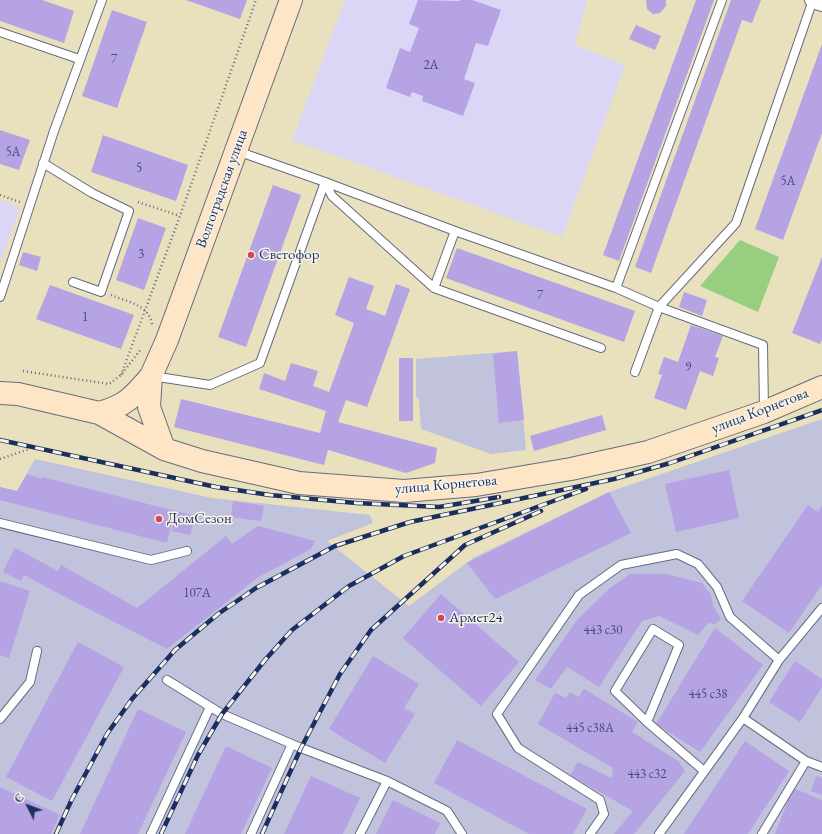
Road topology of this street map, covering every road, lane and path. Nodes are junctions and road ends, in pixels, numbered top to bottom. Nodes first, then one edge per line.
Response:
1 (100, 0) edge
2 (256, 0) edge
3 (291, 0) edge
4 (722, 0) edge
5 (813, 0) edge
6 (822, 3) edge
7 (0, 32) edge
8 (79, 59) junction
9 (236, 151) junction
10 (43, 163) junction
11 (325, 182) junction
12 (0, 195) edge
13 (29, 205) junction
14 (129, 211) junction
15 (180, 216) junction
16 (455, 231) junction
17 (73, 282) dead end
18 (434, 288) junction
19 (616, 288) junction
20 (101, 292) junction
21 (0, 297) edge
22 (659, 307) junction
23 (145, 309) junction
24 (152, 331) dead end
25 (143, 347) dead end
26 (602, 348) dead end
27 (23, 371) dead end
28 (635, 372) dead end
29 (121, 375) junction
30 (152, 376) junction
31 (822, 387) edge
32 (0, 393) edge
33 (764, 412) junction
34 (99, 413) junction
35 (29, 449) dead end
36 (164, 449) junction
37 (0, 459) edge
38 (0, 523) edge
39 (187, 551) dead end
40 (822, 608) edge
41 (37, 651) dead end
42 (779, 660) junction
43 (167, 680) dead end
44 (210, 707) junction
45 (743, 718) junction
46 (0, 720) edge
47 (647, 722) junction
48 (292, 744) junction
49 (806, 760) junction
50 (822, 768) edge
51 (704, 772) junction
52 (387, 781) junction
53 (151, 834) edge
54 (250, 834) edge
55 (360, 834) edge
56 (462, 834) edge
57 (590, 834) edge
58 (659, 834) edge
59 (762, 834) edge

1 - 8 lane
2 - 15 path
3 - 9 main road, Волгоградская улица
4 - 19 lane
5 - 6 street
5 - 22 lane
7 - 8 lane
8 - 10 lane
9 - 11 lane
9 - 30 main road, Волгоградская улица
10 - 13 lane
10 - 14 lane
11 - 16 lane
11 - 18 lane
11 - 30 lane
12 - 13 path
13 - 21 lane
14 - 15 path
14 - 20 lane
15 - 23 path
16 - 18 lane
16 - 19 lane
17 - 20 lane
18 - 26 lane
19 - 22 lane
20 - 23 path
22 - 28 lane
22 - 33 lane
23 - 24 path
23 - 29 path
25 - 29 path
27 - 29 path
30 - 34 main road
30 - 36 main road
31 - 33 main road, улица Корнетова
32 - 34 main road, улица Корнетова
33 - 36 main road, улица Корнетова
34 - 36 main road, улица Корнетова
35 - 37 path
38 - 39 lane
40 - 42 lane
41 - 46 lane
42 - 45 lane
42 - 57 lane
43 - 44 lane
44 - 48 lane
44 - 53 lane
45 - 49 lane
45 - 51 lane
47 - 47 lane
47 - 51 lane
48 - 52 lane
48 - 54 lane
49 - 50 lane
49 - 59 lane
51 - 58 lane
52 - 55 lane
52 - 56 lane

